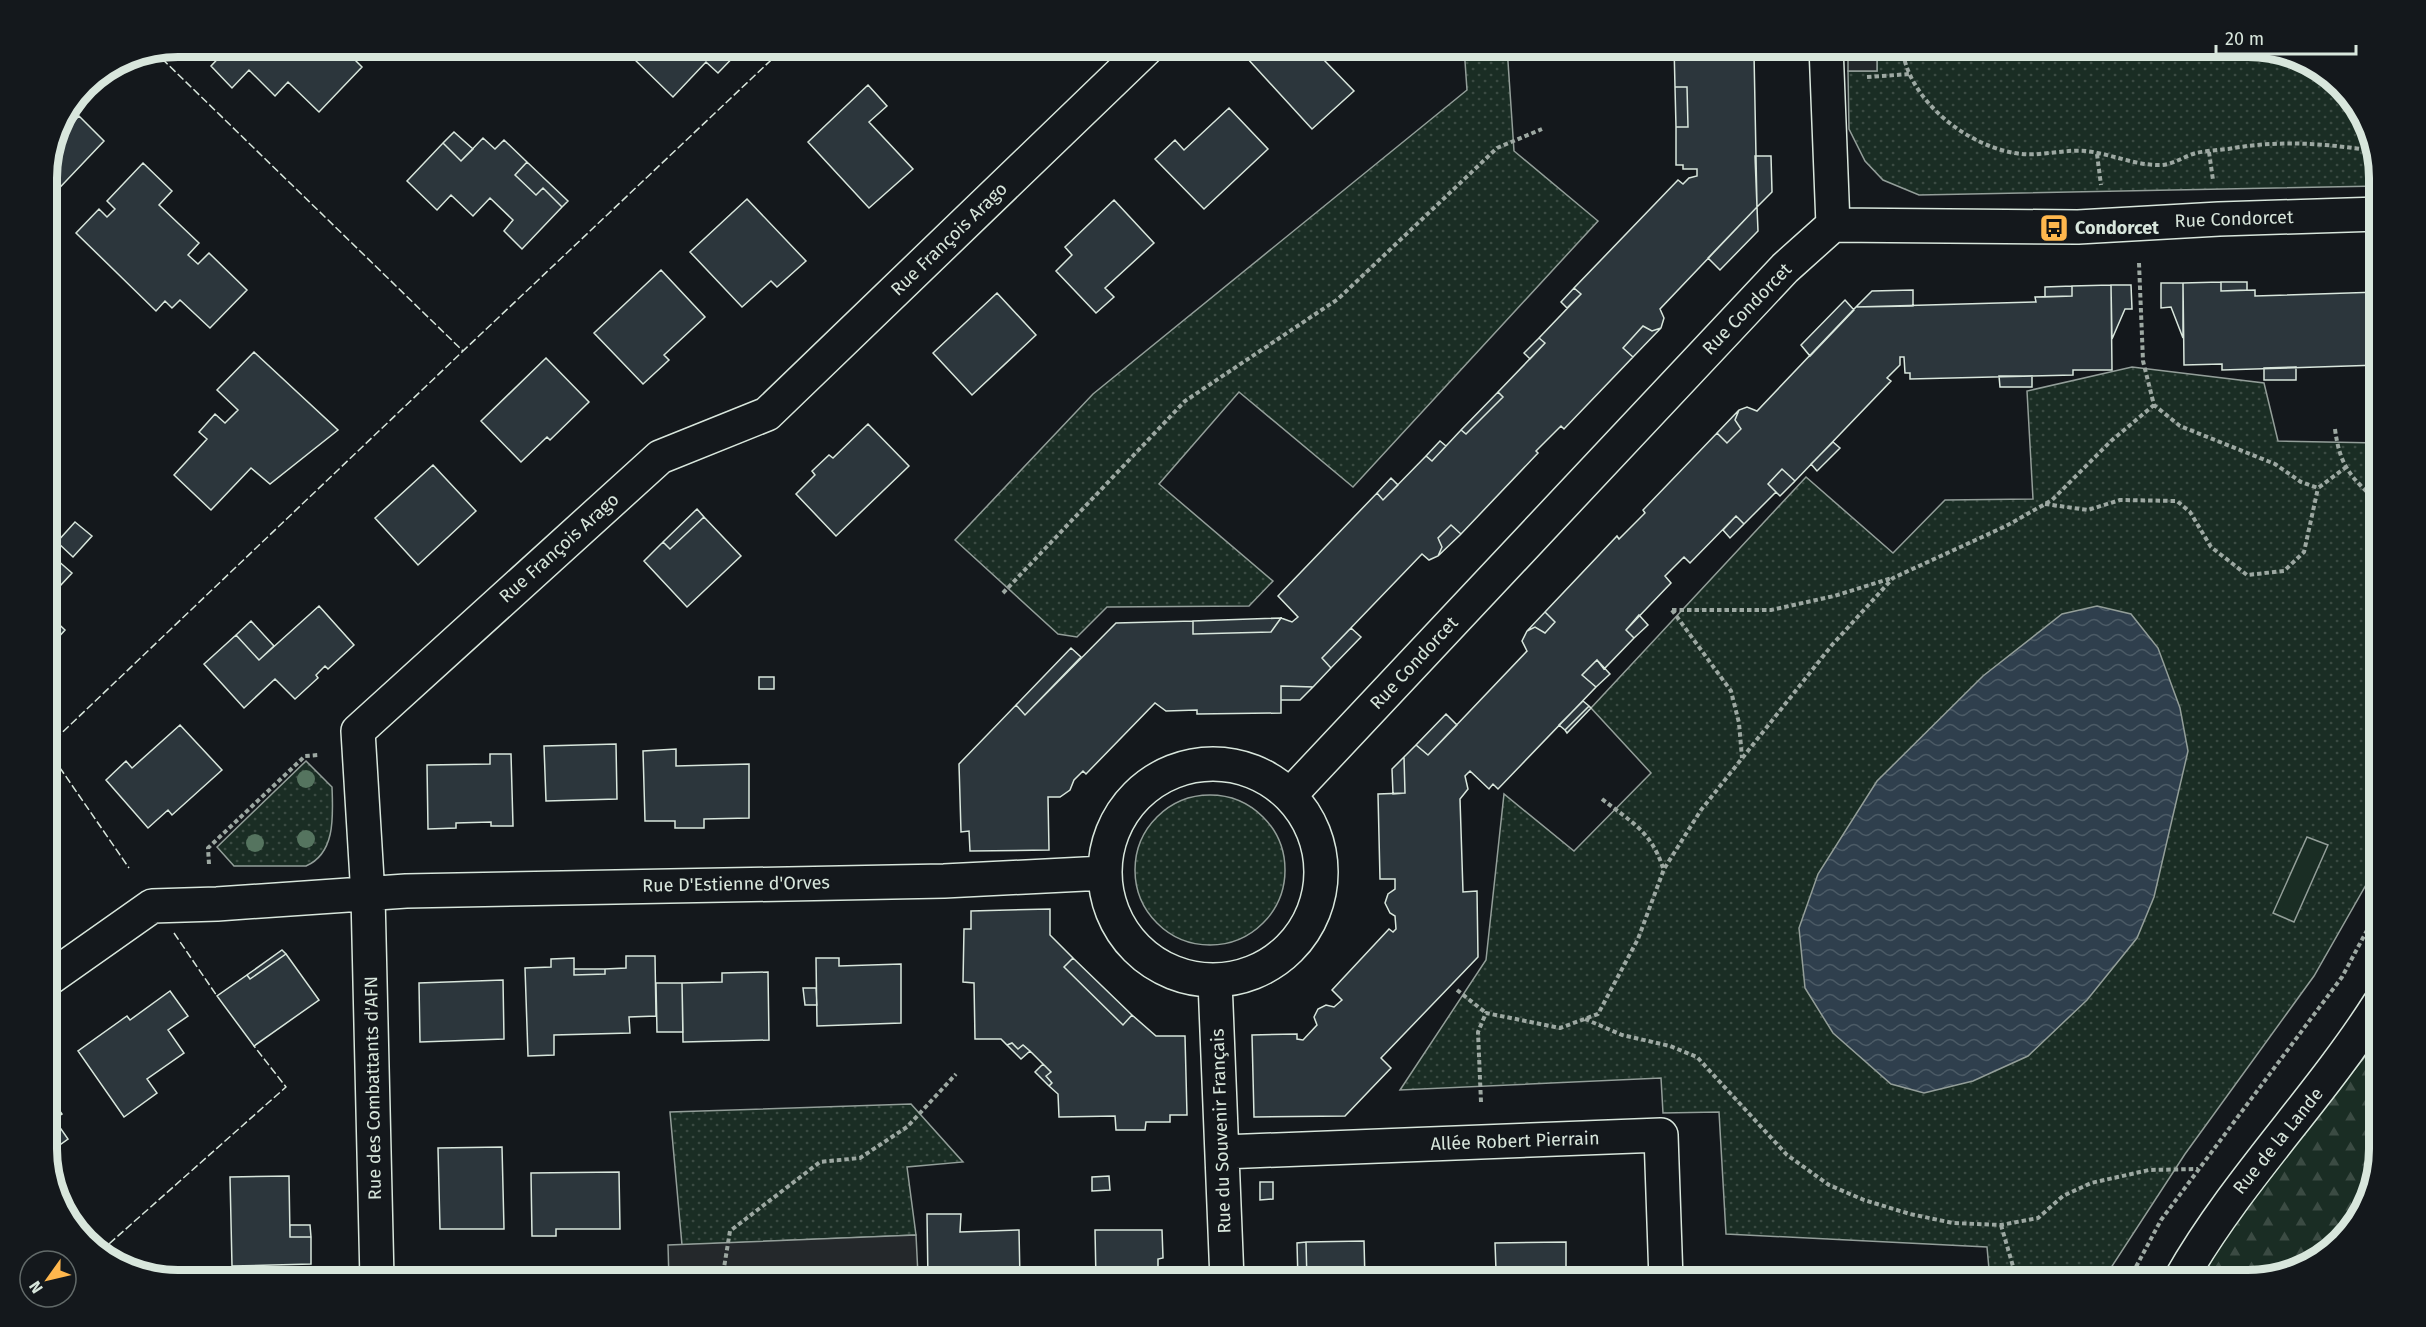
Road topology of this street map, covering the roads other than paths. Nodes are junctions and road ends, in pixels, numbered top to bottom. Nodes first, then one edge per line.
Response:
1 (1138, 57) edge
2 (1826, 57) edge
3 (2369, 214) edge
4 (1833, 225) junction
5 (1290, 795) junction
6 (1104, 873) junction
7 (368, 896) junction
8 (57, 973) edge
9 (1215, 981) junction
10 (2369, 1020) edge
11 (1222, 1152) junction
12 (377, 1270) edge
13 (1227, 1270) edge
14 (1666, 1270) edge
15 (2186, 1270) edge

1 - 7 street, Rue François Arago
2 - 4 street
3 - 4 street, Rue Condorcet
4 - 5 street, Rue Condorcet
5 - 6 street
5 - 9 street
6 - 7 street, Rue D'Estienne d'Orves
6 - 9 street
7 - 8 street
7 - 12 street, Rue des Combattants d'AFN
9 - 11 street, Rue du Souvenir Français
10 - 15 street, Rue de la Lande
11 - 13 street, Rue du Souvenir Français
11 - 14 street, Allée Robert Pierrain

